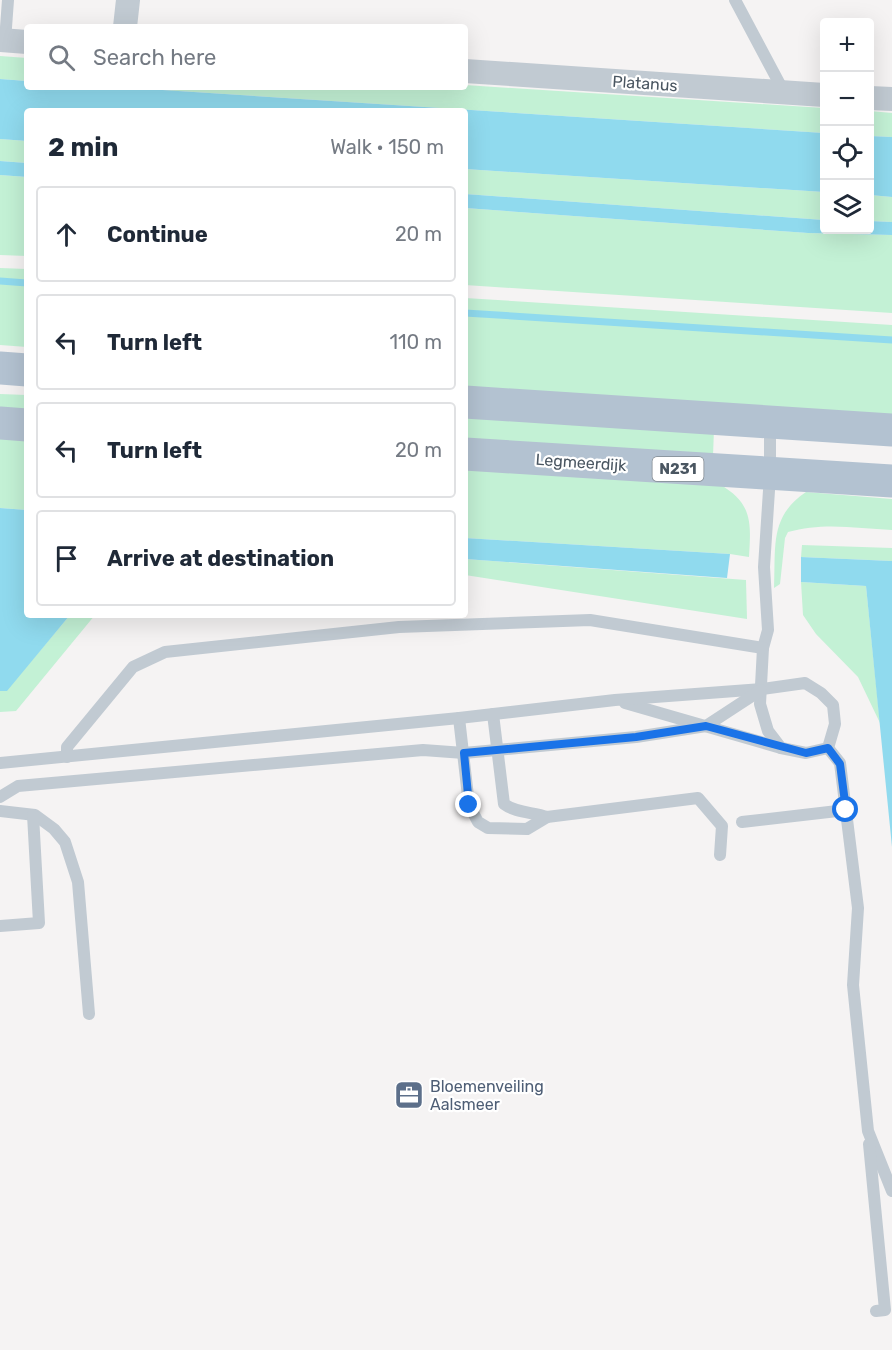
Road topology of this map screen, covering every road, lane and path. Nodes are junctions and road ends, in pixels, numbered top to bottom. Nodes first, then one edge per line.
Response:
1 (8, 0) edge
2 (128, 0) edge
3 (735, 0) edge
4 (125, 24) edge
5 (11, 41) edge
6 (468, 71) edge
7 (784, 92) junction
8 (820, 95) edge
9 (874, 98) edge
10 (892, 99) edge
11 (0, 368) edge
12 (24, 370) edge
13 (468, 402) edge
14 (770, 422) junction
15 (0, 423) edge
16 (24, 425) edge
17 (892, 430) edge
18 (468, 454) edge
19 (770, 475) junction
20 (892, 481) edge
21 (763, 648) junction
22 (762, 689) junction
23 (615, 700) junction
24 (493, 714) junction
25 (459, 718) junction
26 (706, 726) junction
27 (782, 748) junction
28 (828, 748) junction
29 (497, 750) junction
30 (464, 753) junction
31 (67, 757) junction
32 (0, 763) edge
33 (0, 797) edge
34 (846, 810) junction
35 (0, 811) edge
36 (33, 815) junction
37 (547, 817) junction
38 (742, 822) dead end
39 (720, 855) dead end
40 (0, 926) edge
41 (89, 1014) dead end
42 (868, 1131) junction
43 (892, 1191) edge
44 (876, 1311) dead end

1 - 5 lane
2 - 4 street
3 - 7 lane
6 - 7 street, Platanus
7 - 8 street, Platanus
9 - 10 street
11 - 12 main road
13 - 14 main road
14 - 17 main road
14 - 19 lane
15 - 16 main road
18 - 19 main road, Legmeerdijk / N231
19 - 20 main road, Legmeerdijk / N231
19 - 21 lane
21 - 22 lane
21 - 31 lane
22 - 23 lane
22 - 26 lane
22 - 27 lane
22 - 28 lane
23 - 24 lane
23 - 26 lane
24 - 25 lane
24 - 29 lane
25 - 30 lane
25 - 31 lane
26 - 27 lane
26 - 29 lane
27 - 28 lane
28 - 34 lane
29 - 30 lane
29 - 37 lane
30 - 33 lane
30 - 37 lane
31 - 32 lane
34 - 38 lane
34 - 42 lane
35 - 36 lane
36 - 40 lane
36 - 41 lane
37 - 39 lane
42 - 43 lane
42 - 44 lane

